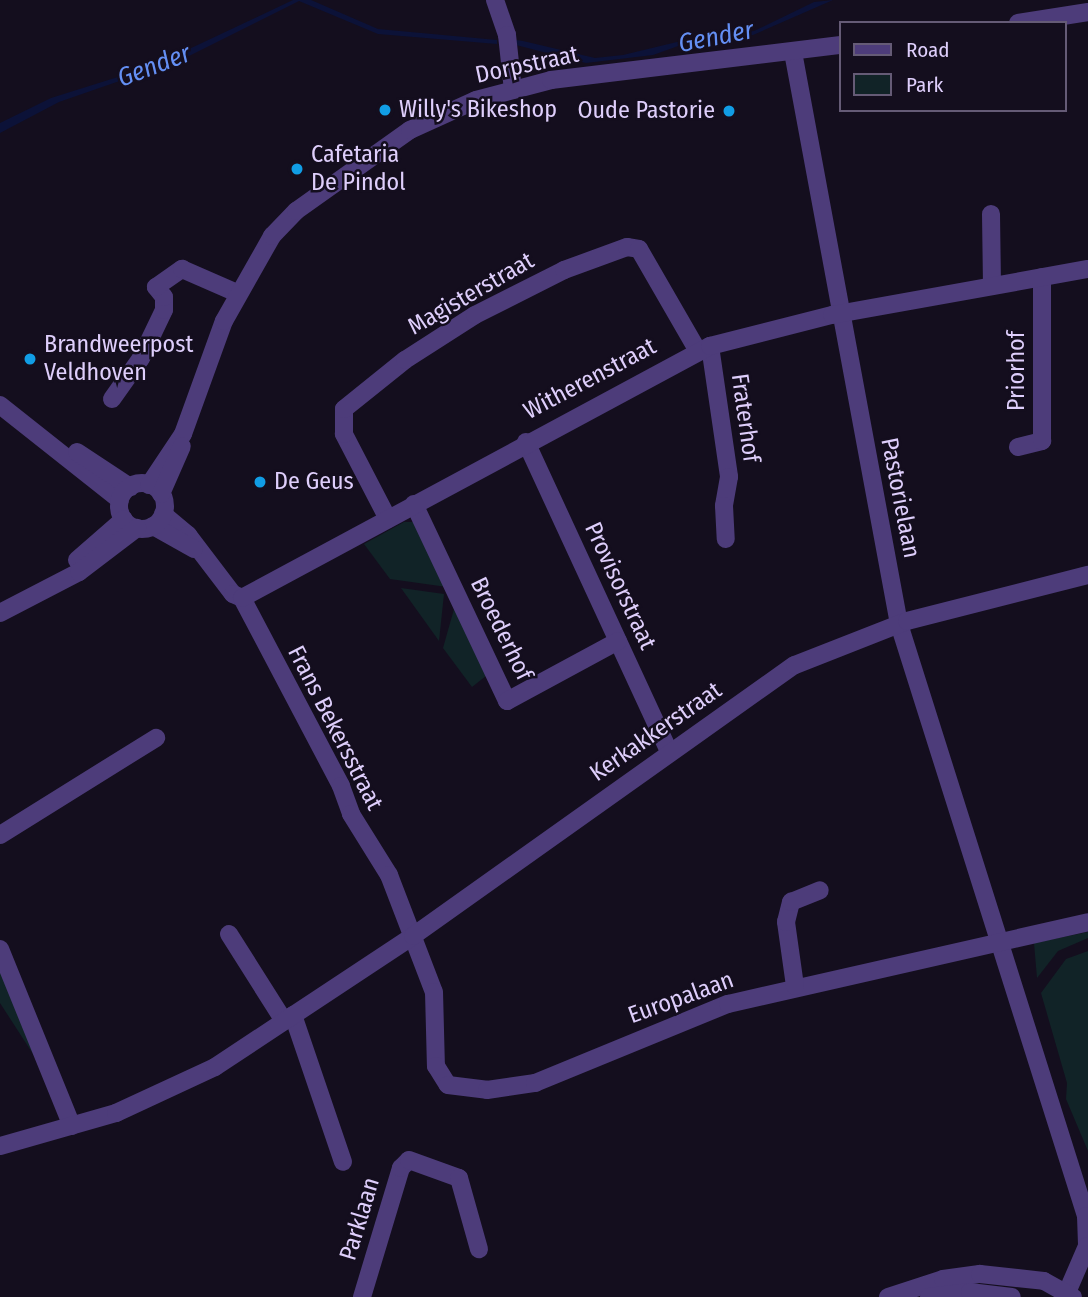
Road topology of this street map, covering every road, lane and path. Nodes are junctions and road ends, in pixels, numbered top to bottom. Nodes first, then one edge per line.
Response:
1 (495, 0) edge
2 (1088, 12) edge
3 (1031, 21) edge
4 (839, 45) edge
5 (793, 52) junction
6 (513, 90) junction
7 (992, 214) dead end
8 (1088, 269) edge
9 (1042, 277) junction
10 (992, 286) junction
11 (237, 293) junction
12 (841, 314) junction
13 (704, 348) junction
14 (112, 399) dead end
15 (0, 405) edge
16 (526, 442) junction
17 (1018, 447) dead end
18 (155, 489) junction
19 (125, 493) junction
20 (414, 504) junction
21 (387, 519) junction
22 (144, 522) junction
23 (726, 539) dead end
24 (1088, 575) edge
25 (242, 598) junction
26 (0, 613) edge
27 (899, 624) junction
28 (618, 640) junction
29 (156, 738) dead end
30 (669, 752) junction
31 (0, 835) edge
32 (820, 890) dead end
33 (1088, 922) edge
34 (229, 934) dead end
35 (413, 936) junction
36 (999, 943) junction
37 (0, 949) edge
38 (795, 986) junction
39 (289, 1018) junction
40 (72, 1125) junction
41 (0, 1146) edge
42 (343, 1163) dead end
43 (479, 1249) dead end
44 (1068, 1295) edge
45 (362, 1297) edge
46 (888, 1297) edge
47 (929, 1297) edge
48 (1012, 1297) edge

1 - 6 street
2 - 3 street
4 - 5 street, Dorpstraat
5 - 6 street, Dorpstraat
5 - 12 street, Pastorielaan
6 - 11 street, Dorpstraat
7 - 10 street
8 - 9 street, Witherenstraat
9 - 10 street, Witherenstraat
9 - 17 street, Priorhof
10 - 12 street, Witherenstraat
11 - 14 street
11 - 18 street, Dorpstraat
12 - 13 street, Witherenstraat
12 - 27 street, Pastorielaan
13 - 16 street, Witherenstraat
13 - 21 street, Magisterstraat
13 - 23 street, Fraterhof
15 - 19 street
16 - 20 street, Witherenstraat
16 - 28 street, Provisorstraat
18 - 19 street
18 - 22 street
19 - 22 street
20 - 21 street, Witherenstraat
20 - 28 street, Broederhof
21 - 25 street, Witherenstraat
22 - 25 street, Frans Bekersstraat
22 - 26 street
24 - 27 street, Kerkakkerstraat
25 - 35 street, Frans Bekersstraat
27 - 30 street, Kerkakkerstraat
27 - 36 street, Pastorielaan
28 - 30 street, Provisorstraat
29 - 31 street
30 - 35 street, Kerkakkerstraat
32 - 38 street
33 - 36 street, Europalaan
34 - 39 street
35 - 38 street, Europalaan
35 - 39 street, Kerkakkerstraat
36 - 38 street, Europalaan
36 - 44 street, Pastorielaan
37 - 40 street
39 - 40 street, Kerkakkerstraat
39 - 42 street, Parklaan
40 - 41 street, Kerkakkerstraat
43 - 45 street, Parklaan
44 - 46 street
47 - 48 street

